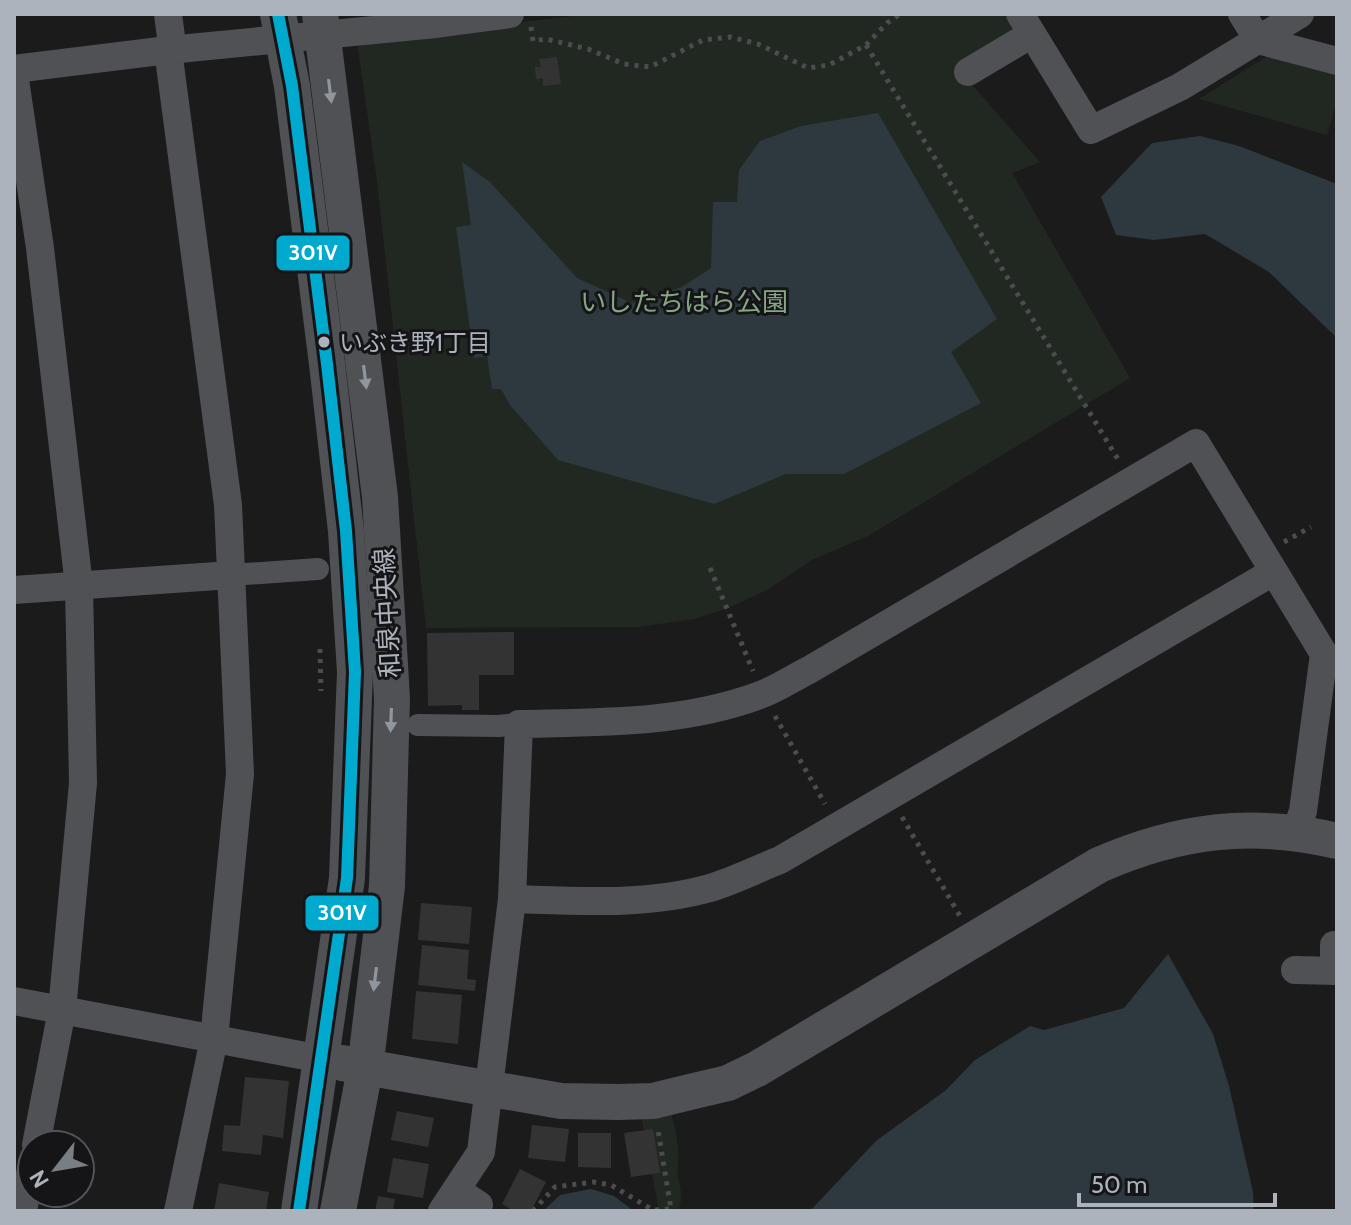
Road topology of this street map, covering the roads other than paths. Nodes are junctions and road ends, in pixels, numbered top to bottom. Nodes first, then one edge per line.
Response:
1 (168, 14) edge
2 (510, 14) edge
3 (1242, 14) edge
4 (1300, 14) edge
5 (435, 19) edge
6 (1026, 24) edge
7 (322, 25) edge
8 (280, 26) edge
9 (1258, 40) junction
10 (168, 50) junction
11 (1337, 61) edge
12 (14, 71) edge
13 (968, 72) dead end
14 (27, 250) edge
15 (318, 569) dead end
16 (1273, 572) junction
17 (231, 575) junction
18 (79, 586) junction
19 (14, 590) edge
20 (519, 724) junction
21 (418, 725) dead end
22 (1296, 831) junction
23 (1337, 841) edge
24 (512, 899) junction
25 (1335, 962) edge
26 (1295, 970) dead end
27 (14, 1001) edge
28 (62, 1010) junction
29 (214, 1039) junction
30 (321, 1059) junction
31 (365, 1069) junction
32 (490, 1088) junction
33 (39, 1129) edge
34 (459, 1202) edge
35 (178, 1211) edge
36 (299, 1211) edge
37 (338, 1211) edge

1 - 10 street
2 - 5 street
3 - 9 street
4 - 9 street
5 - 7 street
6 - 9 street
6 - 13 street
7 - 8 street
7 -> 31 street, 和泉中央線
8 - 10 street
8 - 30 street, 和泉中央線
9 - 11 street
10 - 12 street
10 - 17 street
12 - 14 street
14 - 18 street
15 - 17 street
16 - 20 street
16 - 22 street
16 - 24 street
17 - 18 street
17 - 29 street
18 - 19 street
18 - 28 street
20 - 21 street
20 - 24 street
22 - 23 street
22 - 32 street
24 - 32 street
25 - 26 street
27 - 28 street
28 - 29 street
28 - 33 street
29 - 30 street
29 - 35 street
30 - 31 street
30 - 36 street, 和泉中央線
31 - 32 street
31 - 37 street, 和泉中央線
32 - 34 street

